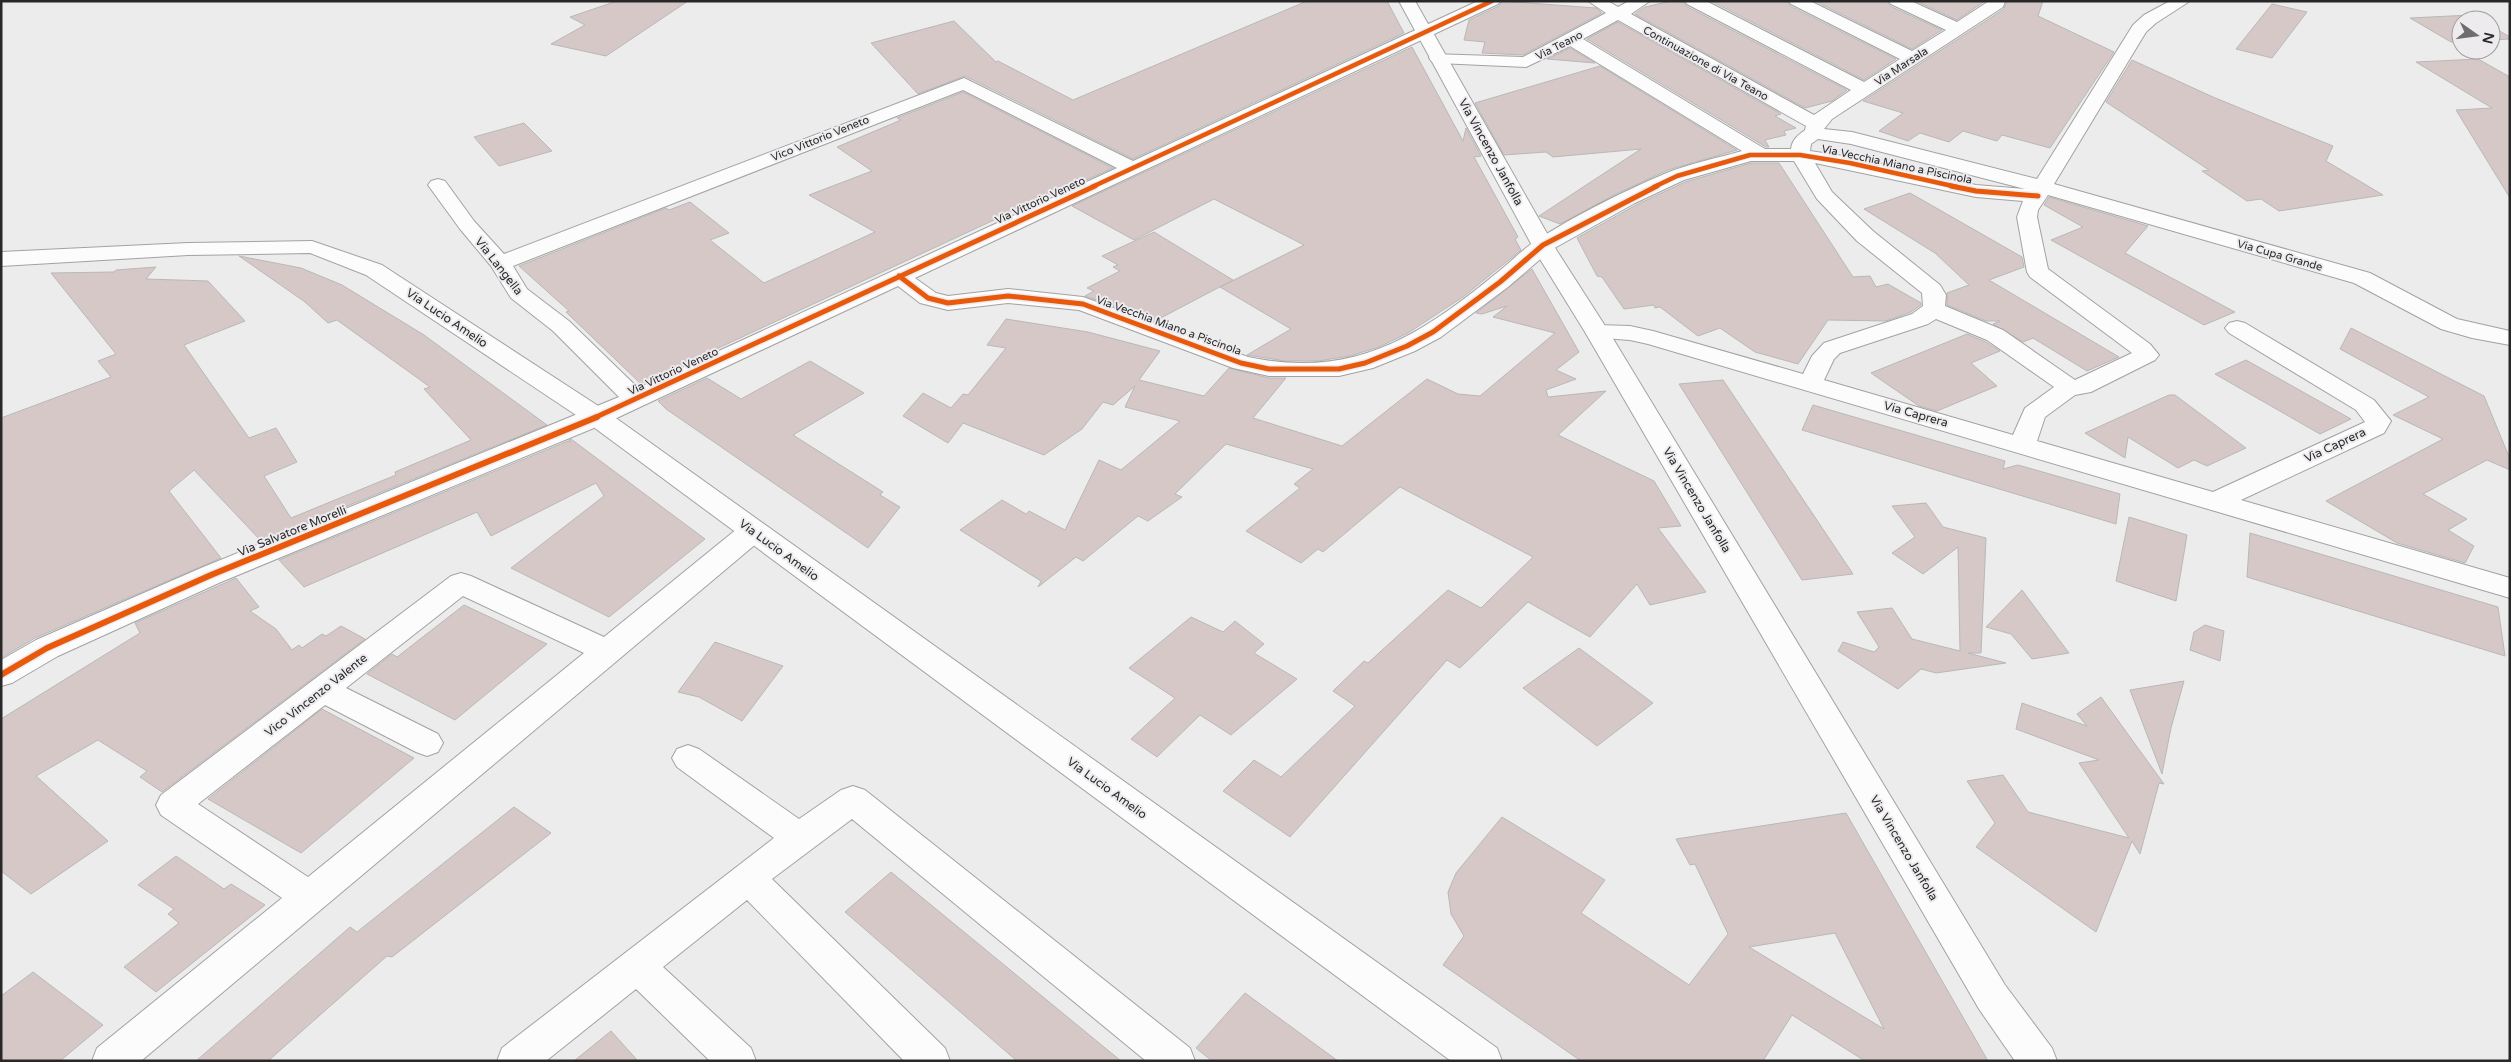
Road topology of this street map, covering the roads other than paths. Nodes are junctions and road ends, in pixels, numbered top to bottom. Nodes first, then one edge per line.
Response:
1 (1406, 1) edge
2 (1492, 1) edge
3 (1596, 1) edge
4 (1642, 1) edge
5 (1694, 1) edge
6 (1797, 1) edge
7 (1897, 1) edge
8 (2182, 1) edge
9 (1996, 3) edge
10 (1618, 14) junction
11 (1958, 29) junction
12 (1424, 33) junction
13 (1571, 39) junction
14 (1438, 58) junction
15 (1913, 58) junction
16 (1865, 90) junction
17 (1815, 129) junction
18 (1758, 154) junction
19 (1794, 154) junction
20 (1132, 168) junction
21 (438, 185) dead end
22 (2040, 191) junction
23 (1543, 245) junction
24 (1, 259) edge
25 (500, 264) junction
26 (899, 276) junction
27 (1933, 309) junction
28 (2237, 328) dead end
29 (1597, 332) junction
30 (2510, 338) edge
31 (1810, 383) junction
32 (2069, 388) junction
33 (635, 399) junction
34 (596, 417) junction
35 (2022, 446) junction
36 (2217, 501) junction
37 (752, 531) junction
38 (2510, 588) edge
39 (606, 651) junction
40 (1, 675) edge
41 (322, 690) junction
42 (427, 743) dead end
43 (688, 758) dead end
44 (800, 838) junction
45 (748, 878) junction
46 (308, 898) junction
47 (637, 966) junction
48 (1992, 997) junction
49 (111, 1061) edge
50 (516, 1061) edge
51 (737, 1061) edge
52 (931, 1061) edge
53 (1176, 1061) edge
54 (1483, 1061) edge
55 (2020, 1061) edge
56 (2038, 1061) edge

1 - 12 street, Via Vincenzo Janfolla
2 - 12 street, Via Vittorio Veneto
3 - 10 street, Continuazione di Via Teano
4 - 10 street, Via Teano
5 - 16 street
6 - 15 street
7 - 11 street
8 - 22 street
9 - 11 street, Via Marsala
10 - 13 street, Via Teano
10 - 17 street, Continuazione di Via Teano
11 - 15 street, Via Marsala
12 - 14 street, Via Vincenzo Janfolla
12 - 20 street, Via Vittorio Veneto
13 - 14 street, Via Teano
13 - 18 street
14 - 23 street, Via Vincenzo Janfolla
15 - 16 street, Via Marsala
16 - 17 street, Via Marsala
17 - 19 street, Via Vecchia Miano a Piscinola
17 - 22 street, Via Vecchia Miano a Piscinola
18 - 19 street, Via Vecchia Miano a Piscinola
18 - 23 street, Via Vecchia Miano a Piscinola
19 - 22 street, Via Vecchia Miano a Piscinola
19 - 27 street
20 - 25 street, Vico Vittorio Veneto
20 - 26 street, Via Vittorio Veneto
21 - 25 street, Via Langella
22 - 30 street, Via Cupa Grande
22 - 32 street
23 - 26 street, Via Vecchia Miano a Piscinola
23 - 29 street, Via Vincenzo Janfolla
24 - 34 street, Via Lucio Amelio
25 - 33 street, Via Langella
26 - 33 street, Via Vittorio Veneto
27 - 31 street
27 - 32 street
28 - 36 street, Via Caprera
29 - 31 street, Via Caprera
29 - 48 street, Via Vincenzo Janfolla
31 - 35 street, Via Caprera
32 - 35 street
33 - 34 street, Via Vittorio Veneto
34 - 37 street, Via Lucio Amelio
34 - 40 street, Via Salvatore Morelli
35 - 36 street, Via Caprera
36 - 38 street, Via Caprera
37 - 39 street
37 - 54 street, Via Lucio Amelio
39 - 41 street, Vico Vincenzo Valente
39 - 46 street
41 - 42 street
41 - 46 street, Vico Vincenzo Valente
43 - 44 street
44 - 45 street
44 - 53 street
45 - 47 street
45 - 52 street
46 - 49 street
47 - 50 street
47 - 51 street
48 - 55 street, Via Vincenzo Janfolla
48 - 56 street, Via Vincenzo Janfolla

